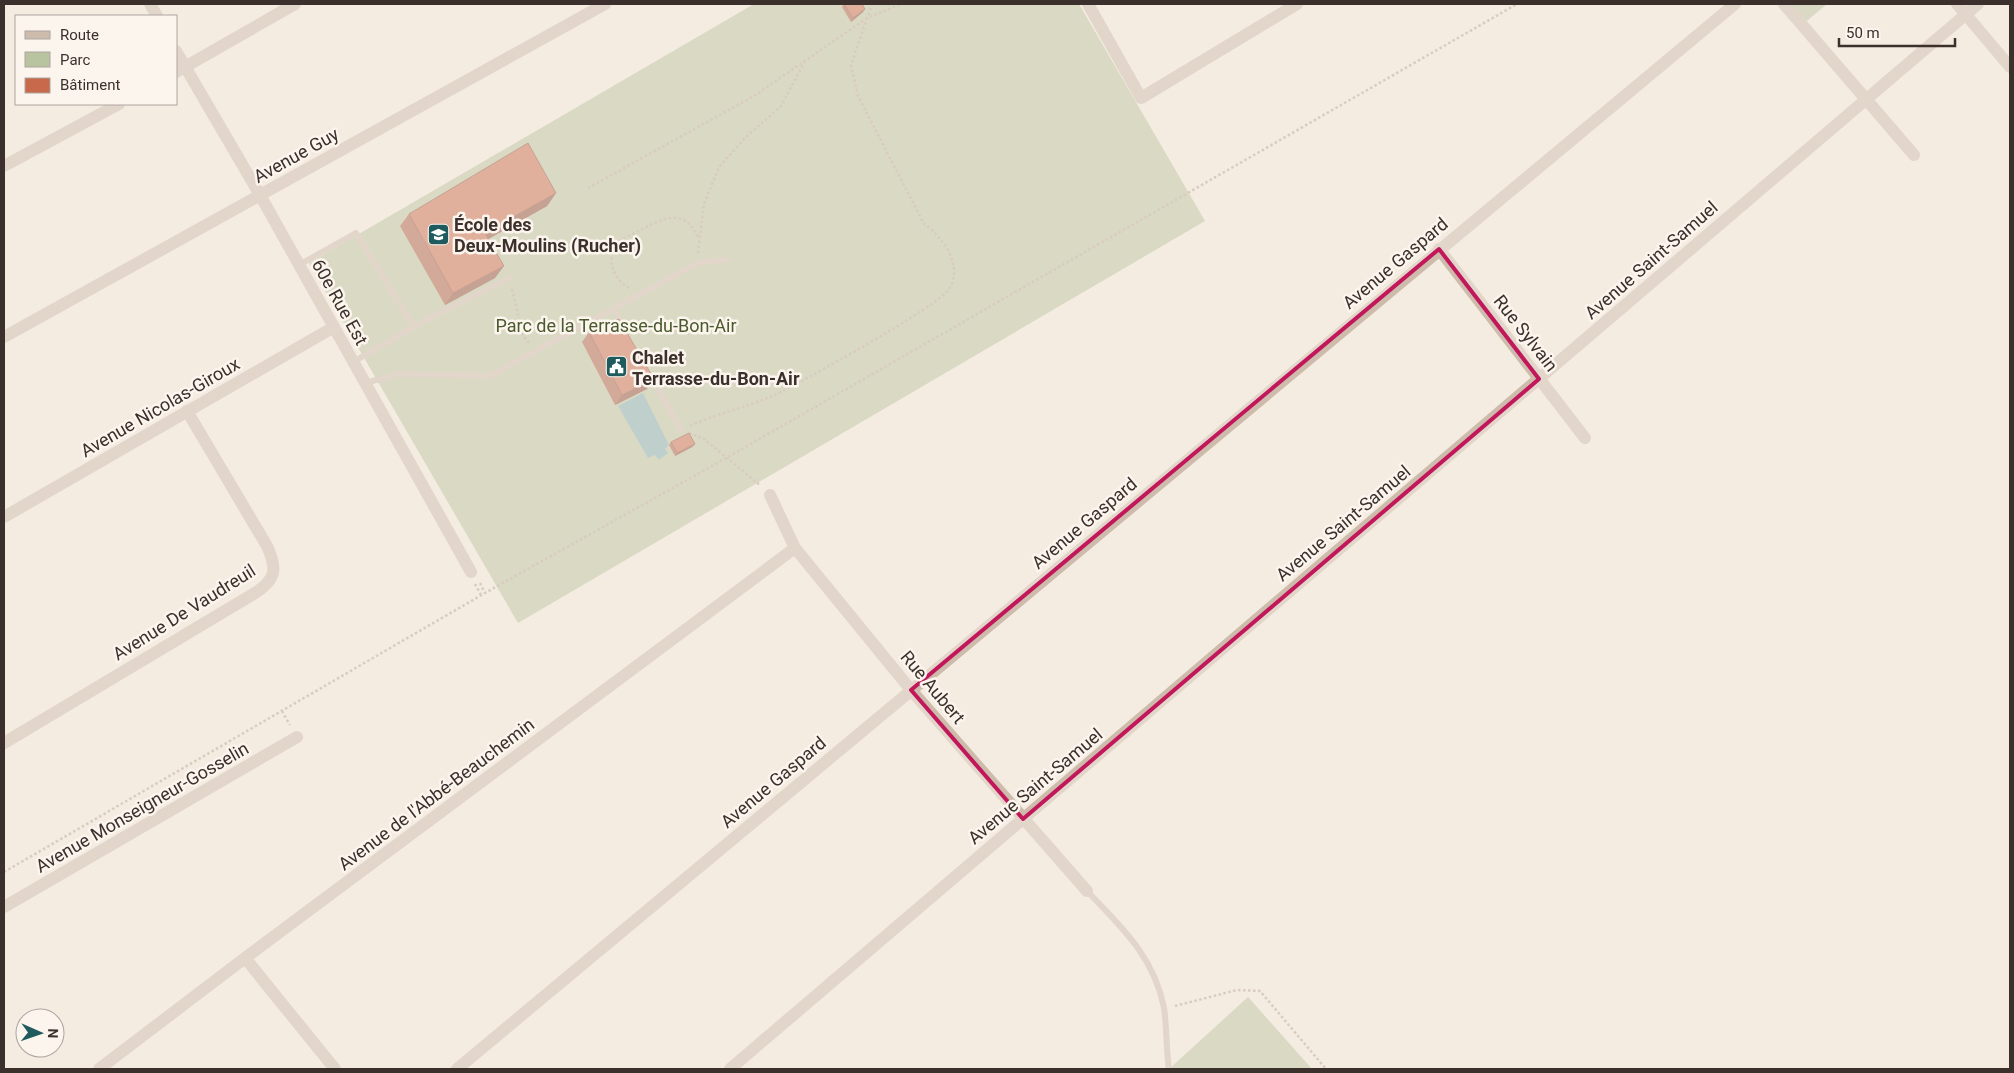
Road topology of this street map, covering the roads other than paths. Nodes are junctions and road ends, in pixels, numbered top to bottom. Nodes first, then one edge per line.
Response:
1 (150, 4) edge
2 (295, 4) edge
3 (605, 4) edge
4 (1088, 4) edge
5 (1297, 4) edge
6 (1735, 4) edge
7 (1784, 4) edge
8 (1956, 4) edge
9 (1978, 4) edge
10 (1966, 14) junction
11 (156, 15) edge
12 (2010, 67) edge
13 (181, 70) edge
14 (1867, 98) junction
15 (117, 105) edge
16 (1914, 155) dead end
17 (4, 166) edge
18 (260, 195) junction
19 (1439, 250) junction
20 (728, 260) dead end
21 (299, 265) junction
22 (510, 278) road end
23 (613, 308) junction
24 (334, 327) junction
25 (414, 327) junction
26 (628, 334) edge
27 (4, 337) edge
28 (353, 362) junction
29 (647, 369) edge
30 (1539, 379) junction
31 (363, 383) junction
32 (186, 411) junction
33 (681, 430) road end
34 (1585, 438) dead end
35 (770, 495) road end
36 (4, 517) edge
37 (795, 548) junction
38 (471, 572) dead end
39 (911, 690) junction
40 (297, 737) dead end
41 (4, 743) edge
42 (1023, 818) junction
43 (1087, 891) joint
44 (4, 907) edge
45 (245, 958) junction
46 (99, 1069) edge
47 (335, 1069) edge
48 (457, 1069) edge
49 (730, 1069) edge
50 (1169, 1069) edge

1 - 11 street
2 - 13 street
3 - 18 street, Avenue Guy
4 - 5 street
6 - 19 street, Avenue Gaspard
7 - 14 street
8 - 10 street
9 - 10 street, Avenue Saint-Samuel
10 - 12 street
10 - 14 street, Avenue Saint-Samuel
13 - 18 street, 60e Rue Est
14 - 16 street
14 - 30 street, Avenue Saint-Samuel
15 - 17 street
18 - 21 street, 60e Rue Est
18 - 27 street, Avenue Guy
19 - 30 street, Rue Sylvain
19 - 39 street, Avenue Gaspard
20 - 23 lane
21 - 24 street, 60e Rue Est
21 - 25 lane
22 - 25 lane
23 - 26 lane
23 - 31 lane
24 - 28 street, 60e Rue Est
24 - 32 street, Avenue Nicolas-Giroux
25 - 28 lane
28 - 31 street, 60e Rue Est
29 - 33 lane
30 - 34 street, Rue Sylvain
30 - 42 street, Avenue Saint-Samuel
31 - 38 street, 60e Rue Est
32 - 36 street, Avenue Nicolas-Giroux
32 - 41 street, Avenue De Vaudreuil
35 - 37 street, Rue Aubert
37 - 39 street, Rue Aubert
37 - 45 street, Avenue de l'Abbé-Beauchemin
39 - 42 street, Rue Aubert
39 - 48 street, Avenue Gaspard
40 - 44 street, Avenue Monseigneur-Gosselin
42 - 43 street, Rue Aubert
42 - 49 street, Avenue Saint-Samuel
43 - 50 lane
45 - 46 street, Avenue de l'Abbé-Beauchemin
45 - 47 street

